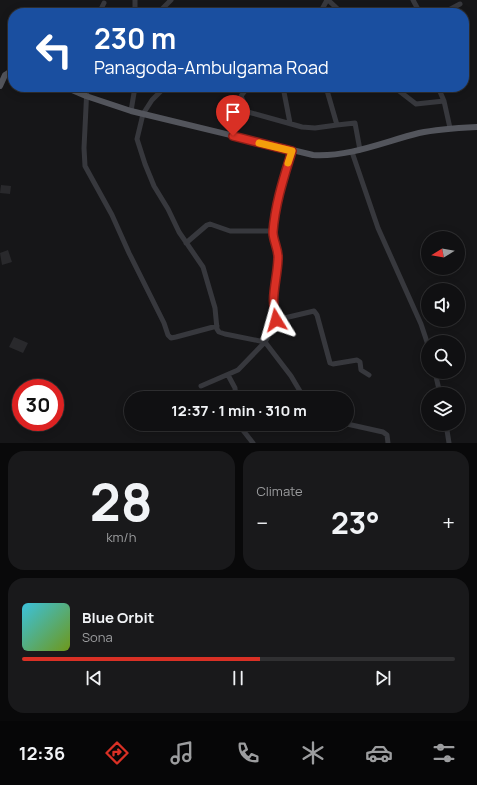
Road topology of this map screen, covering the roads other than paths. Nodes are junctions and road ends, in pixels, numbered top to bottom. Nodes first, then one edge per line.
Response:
1 (171, 0) edge
2 (327, 0) edge
3 (104, 3) dead end
4 (460, 4) dead end
5 (102, 8) edge
6 (163, 8) edge
7 (336, 8) edge
8 (452, 8) edge
9 (8, 73) edge
10 (0, 86) edge
11 (77, 92) edge
12 (86, 92) edge
13 (134, 92) edge
14 (160, 92) edge
15 (244, 92) edge
16 (284, 92) edge
17 (327, 92) edge
18 (400, 92) edge
19 (440, 92) edge
20 (86, 96) junction
21 (444, 101) junction
22 (132, 111) junction
23 (143, 114) junction
24 (290, 123) junction
25 (337, 125) junction
26 (477, 127) edge
27 (450, 128) junction
28 (360, 150) junction
29 (292, 151) junction
30 (352, 152) junction
31 (273, 231) junction
32 (186, 243) junction
33 (276, 320) junction
34 (217, 326) junction
35 (425, 335) edge
36 (265, 342) junction
37 (228, 375) junction
38 (369, 375) dead end
39 (201, 386) dead end
40 (235, 391) edge
41 (300, 391) edge
42 (354, 426) edge
43 (244, 431) edge
44 (447, 431) edge
45 (253, 443) edge
46 (388, 443) edge
47 (450, 443) edge

1 - 6 street
2 - 7 street
3 - 5 street
4 - 8 street
9 - 10 main road
11 - 20 main road
12 - 20 street
13 - 22 street
14 - 23 street
15 - 24 street
16 - 24 street
17 - 25 street
18 - 21 street
19 - 21 street
20 - 22 main road
20 - 34 street
21 - 27 street
22 - 23 main road
23 - 29 main road
23 - 32 street
24 - 25 street
25 - 28 street
26 - 27 main road
27 - 28 main road
28 - 30 main road
29 - 30 main road
29 - 31 street
30 - 35 street
31 - 32 street
31 - 33 street
32 - 34 street
33 - 36 street
33 - 38 street
34 - 36 street
36 - 37 street
36 - 41 street
37 - 39 street
37 - 40 street
42 - 46 street
43 - 45 street
44 - 47 street

